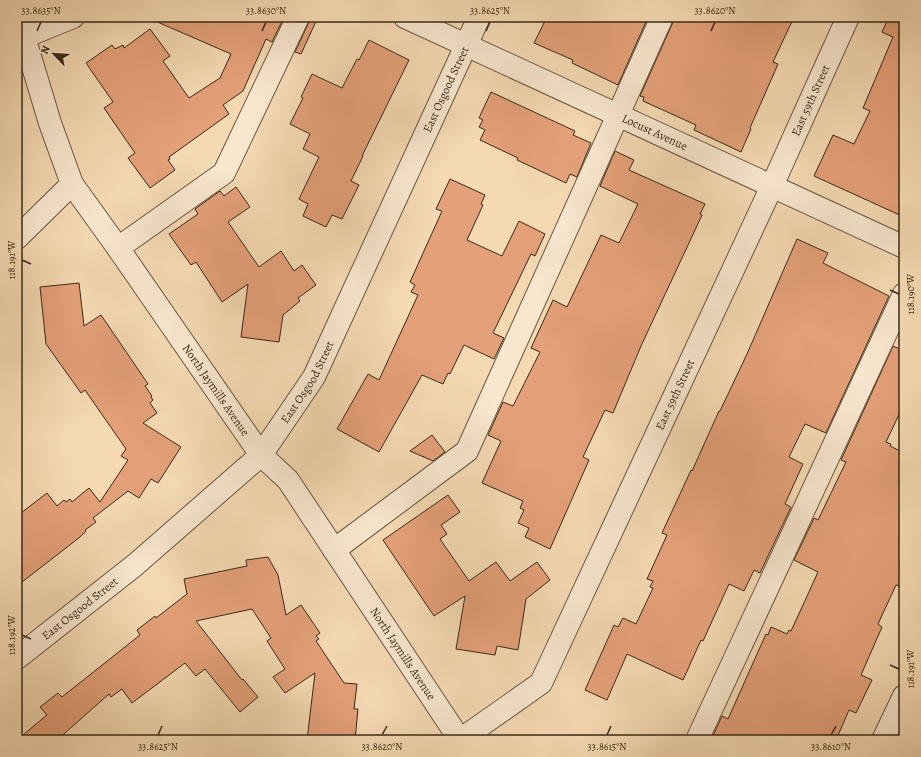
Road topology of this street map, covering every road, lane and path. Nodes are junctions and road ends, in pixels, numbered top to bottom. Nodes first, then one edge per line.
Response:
1 (73, 17) edge
2 (298, 17) edge
3 (405, 17) edge
4 (479, 17) edge
5 (662, 17) edge
6 (848, 17) edge
7 (21, 27) edge
8 (466, 45) junction
9 (617, 115) junction
10 (72, 184) junction
11 (772, 186) junction
12 (17, 238) edge
13 (904, 247) edge
14 (118, 248) junction
15 (904, 294) edge
16 (261, 455) junction
17 (334, 550) junction
18 (17, 658) edge
19 (904, 696) edge
20 (460, 740) edge
21 (697, 740) edge
22 (883, 740) edge

1 - 7 street
2 - 14 street
3 - 8 street, Locust Avenue
4 - 8 street, East Osgood Street
5 - 9 street
6 - 11 street, East 59th Street
7 - 10 street, North Jaymills Avenue
8 - 9 street, Locust Avenue
8 - 16 street, East Osgood Street
9 - 11 street, Locust Avenue
9 - 17 street
10 - 12 street
10 - 14 street, North Jaymills Avenue
11 - 13 street, Locust Avenue
11 - 20 street, East 59th Street
14 - 16 street, North Jaymills Avenue
15 - 21 street
16 - 17 street, North Jaymills Avenue
16 - 18 street, East Osgood Street
17 - 20 street, North Jaymills Avenue
19 - 22 street

